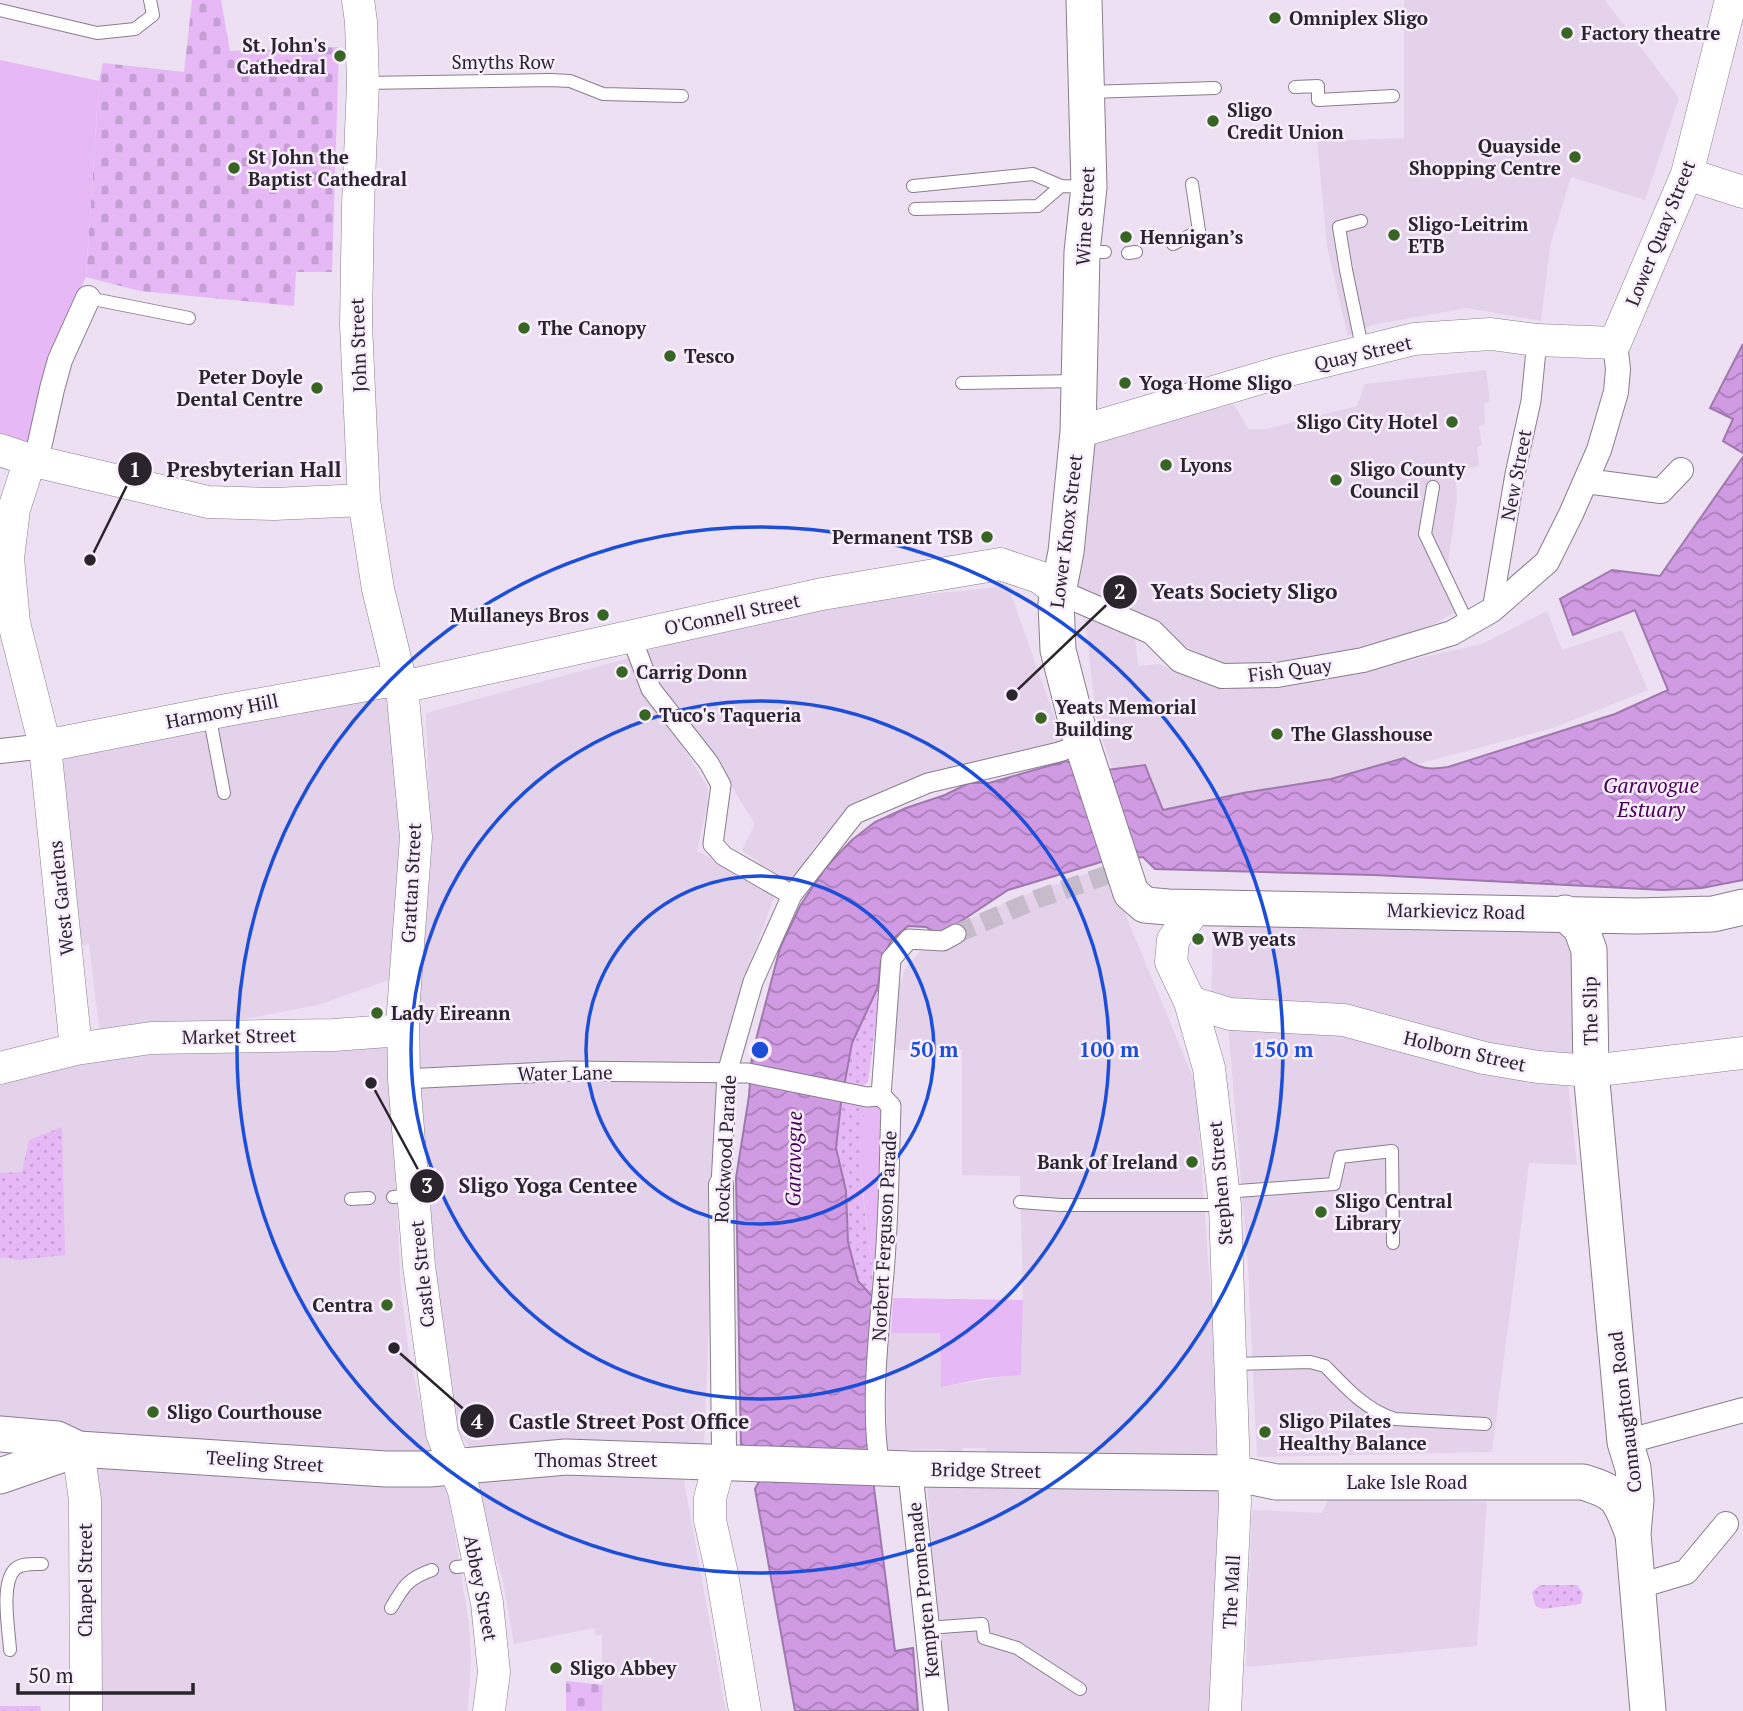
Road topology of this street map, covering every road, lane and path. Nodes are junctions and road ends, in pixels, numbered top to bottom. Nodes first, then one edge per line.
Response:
1 (149, 0) edge
2 (358, 0) edge
3 (1084, 0) edge
4 (1731, 0) edge
5 (0, 10) edge
6 (363, 83) junction
7 (1295, 87) dead end
8 (1216, 88) dead end
9 (1087, 92) junction
10 (682, 96) dead end
11 (1393, 96) dead end
12 (1687, 174) junction
13 (1192, 184) dead end
14 (913, 186) dead end
15 (1075, 186) junction
16 (1743, 192) edge
17 (915, 209) dead end
18 (1361, 221) dead end
19 (1173, 244) dead end
20 (88, 298) joint
21 (188, 318) dead end
22 (1536, 340) junction
23 (1615, 343) junction
24 (1363, 352) junction
25 (1079, 381) junction
26 (962, 383) dead end
27 (1077, 432) junction
28 (0, 450) edge
29 (33, 460) junction
30 (1681, 470) dead end
31 (1586, 481) junction
32 (1433, 487) dead end
33 (364, 500) junction
34 (1059, 592) junction
35 (1492, 610) junction
36 (1468, 624) junction
37 (631, 636) junction
38 (401, 683) junction
39 (209, 714) junction
40 (45, 747) junction
41 (1083, 748) junction
42 (0, 751) edge
43 (224, 793) dead end
44 (792, 895) junction
45 (1182, 907) junction
46 (1743, 907) edge
47 (1565, 913) junction
48 (1637, 916) junction
49 (956, 934) tunnel mouth
50 (1589, 950) junction
51 (1189, 1002) junction
52 (402, 1030) junction
53 (76, 1049) junction
54 (1743, 1053) edge
55 (0, 1068) edge
56 (1591, 1071) junction
57 (727, 1073) junction
58 (404, 1079) junction
59 (874, 1096) junction
60 (720, 1185) joint
61 (369, 1198) dead end
62 (1224, 1198) junction
63 (351, 1199) dead end
64 (1020, 1202) dead end
65 (1393, 1242) dead end
66 (1230, 1364) junction
67 (1743, 1410) edge
68 (1485, 1424) dead end
69 (0, 1434) edge
70 (1625, 1441) junction
71 (78, 1448) junction
72 (729, 1462) junction
73 (453, 1467) junction
74 (889, 1468) junction
75 (1233, 1473) junction
76 (0, 1476) edge
77 (1583, 1482) junction
78 (1726, 1524) dead end
79 (1633, 1534) junction
80 (42, 1564) dead end
81 (432, 1570) dead end
82 (1636, 1587) junction
83 (391, 1608) dead end
84 (927, 1628) junction
85 (10, 1650) dead end
86 (1080, 1689) dead end
87 (86, 1711) edge
88 (489, 1711) edge
89 (745, 1711) edge
90 (936, 1711) edge
91 (1226, 1711) edge
92 (1648, 1711) edge

1 - 5 lane
2 - 6 street, John Street
3 - 9 main road, Wine Street
4 - 12 street, Lower Quay Street
6 - 10 lane, Smyths Row
6 - 33 street, John Street
7 - 11 lane
8 - 9 lane
9 - 15 main road, Wine Street
12 - 16 street
12 - 23 street, Lower Quay Street
13 - 19 lane
14 - 15 lane
15 - 17 lane
15 - 25 main road, Wine Street
18 - 24 lane
20 - 21 lane
20 - 29 street
22 - 23 street, Quay Street
22 - 24 street, Quay Street
22 - 35 street, New Street
23 - 31 street, Fish Quay
24 - 27 street, Quay Street
25 - 26 lane
25 - 27 main road, Wine Street
27 - 34 main road, Lower Knox Street
28 - 29 street
29 - 33 street
29 - 40 street, West Gardens
30 - 31 street
31 - 35 street, Fish Quay
32 - 36 lane
33 - 38 street, John Street
34 - 36 street, Fish Quay
34 - 37 street, O'Connell Street
34 - 41 main road, Lower Knox Street
35 - 36 street, Fish Quay
37 - 38 street, O'Connell Street
37 - 44 street
38 - 39 street, Harmony Hill
38 - 52 street, Grattan Street
39 - 40 street, Harmony Hill
39 - 43 lane
40 - 42 street
40 - 53 street, West Gardens
41 - 44 street, Rockwood Parade
41 - 45 main road, Lower Knox Street
44 - 57 street, Rockwood Parade
45 - 47 main road, Markievicz Road
45 - 51 street, Stephen Street
46 - 48 main road, Markievicz Road
47 - 48 main road, Markievicz Road
47 - 50 main road, The Slip
48 - 50 main road, The Slip
49 - 59 street, Norbert Ferguson Parade
50 - 56 main road, The Slip
51 - 56 street, Holborn Street
51 - 62 street, Stephen Street
52 - 53 street, Market Street
52 - 58 street, Grattan Street
53 - 55 street, Market Street
54 - 56 street, Holborn Street
56 - 70 main road, Connaughton Road
57 - 58 street, Water Lane
57 - 59 street, Water Lane
57 - 60 street, Rockwood Parade
58 - 73 street, Castle Street
59 - 74 street, Norbert Ferguson Parade
60 - 72 street, Rockwood Parade
61 - 63 lane
62 - 64 lane
62 - 65 lane
62 - 66 street, Stephen Street
66 - 68 lane
66 - 75 street, Stephen Street
67 - 70 street
69 - 71 main road
70 - 77 main road
70 - 79 main road, Connaughton Road
71 - 73 main road, Teeling Street
71 - 76 main road
71 - 87 street, Chapel Street
72 - 73 main road, Thomas Street
72 - 74 main road, Bridge Street
72 - 89 street
73 - 88 street, Abbey Street
74 - 75 main road, Bridge Street
74 - 84 street, Kempten Promenade
75 - 77 main road, Lake Isle Road
75 - 91 street, The Mall
77 - 79 main road, Lake Isle Road
78 - 82 street
79 - 82 main road, Connaughton Road
80 - 85 lane
81 - 83 lane
82 - 92 main road, Connaughton Road
84 - 86 lane
84 - 90 street, Kempten Promenade

